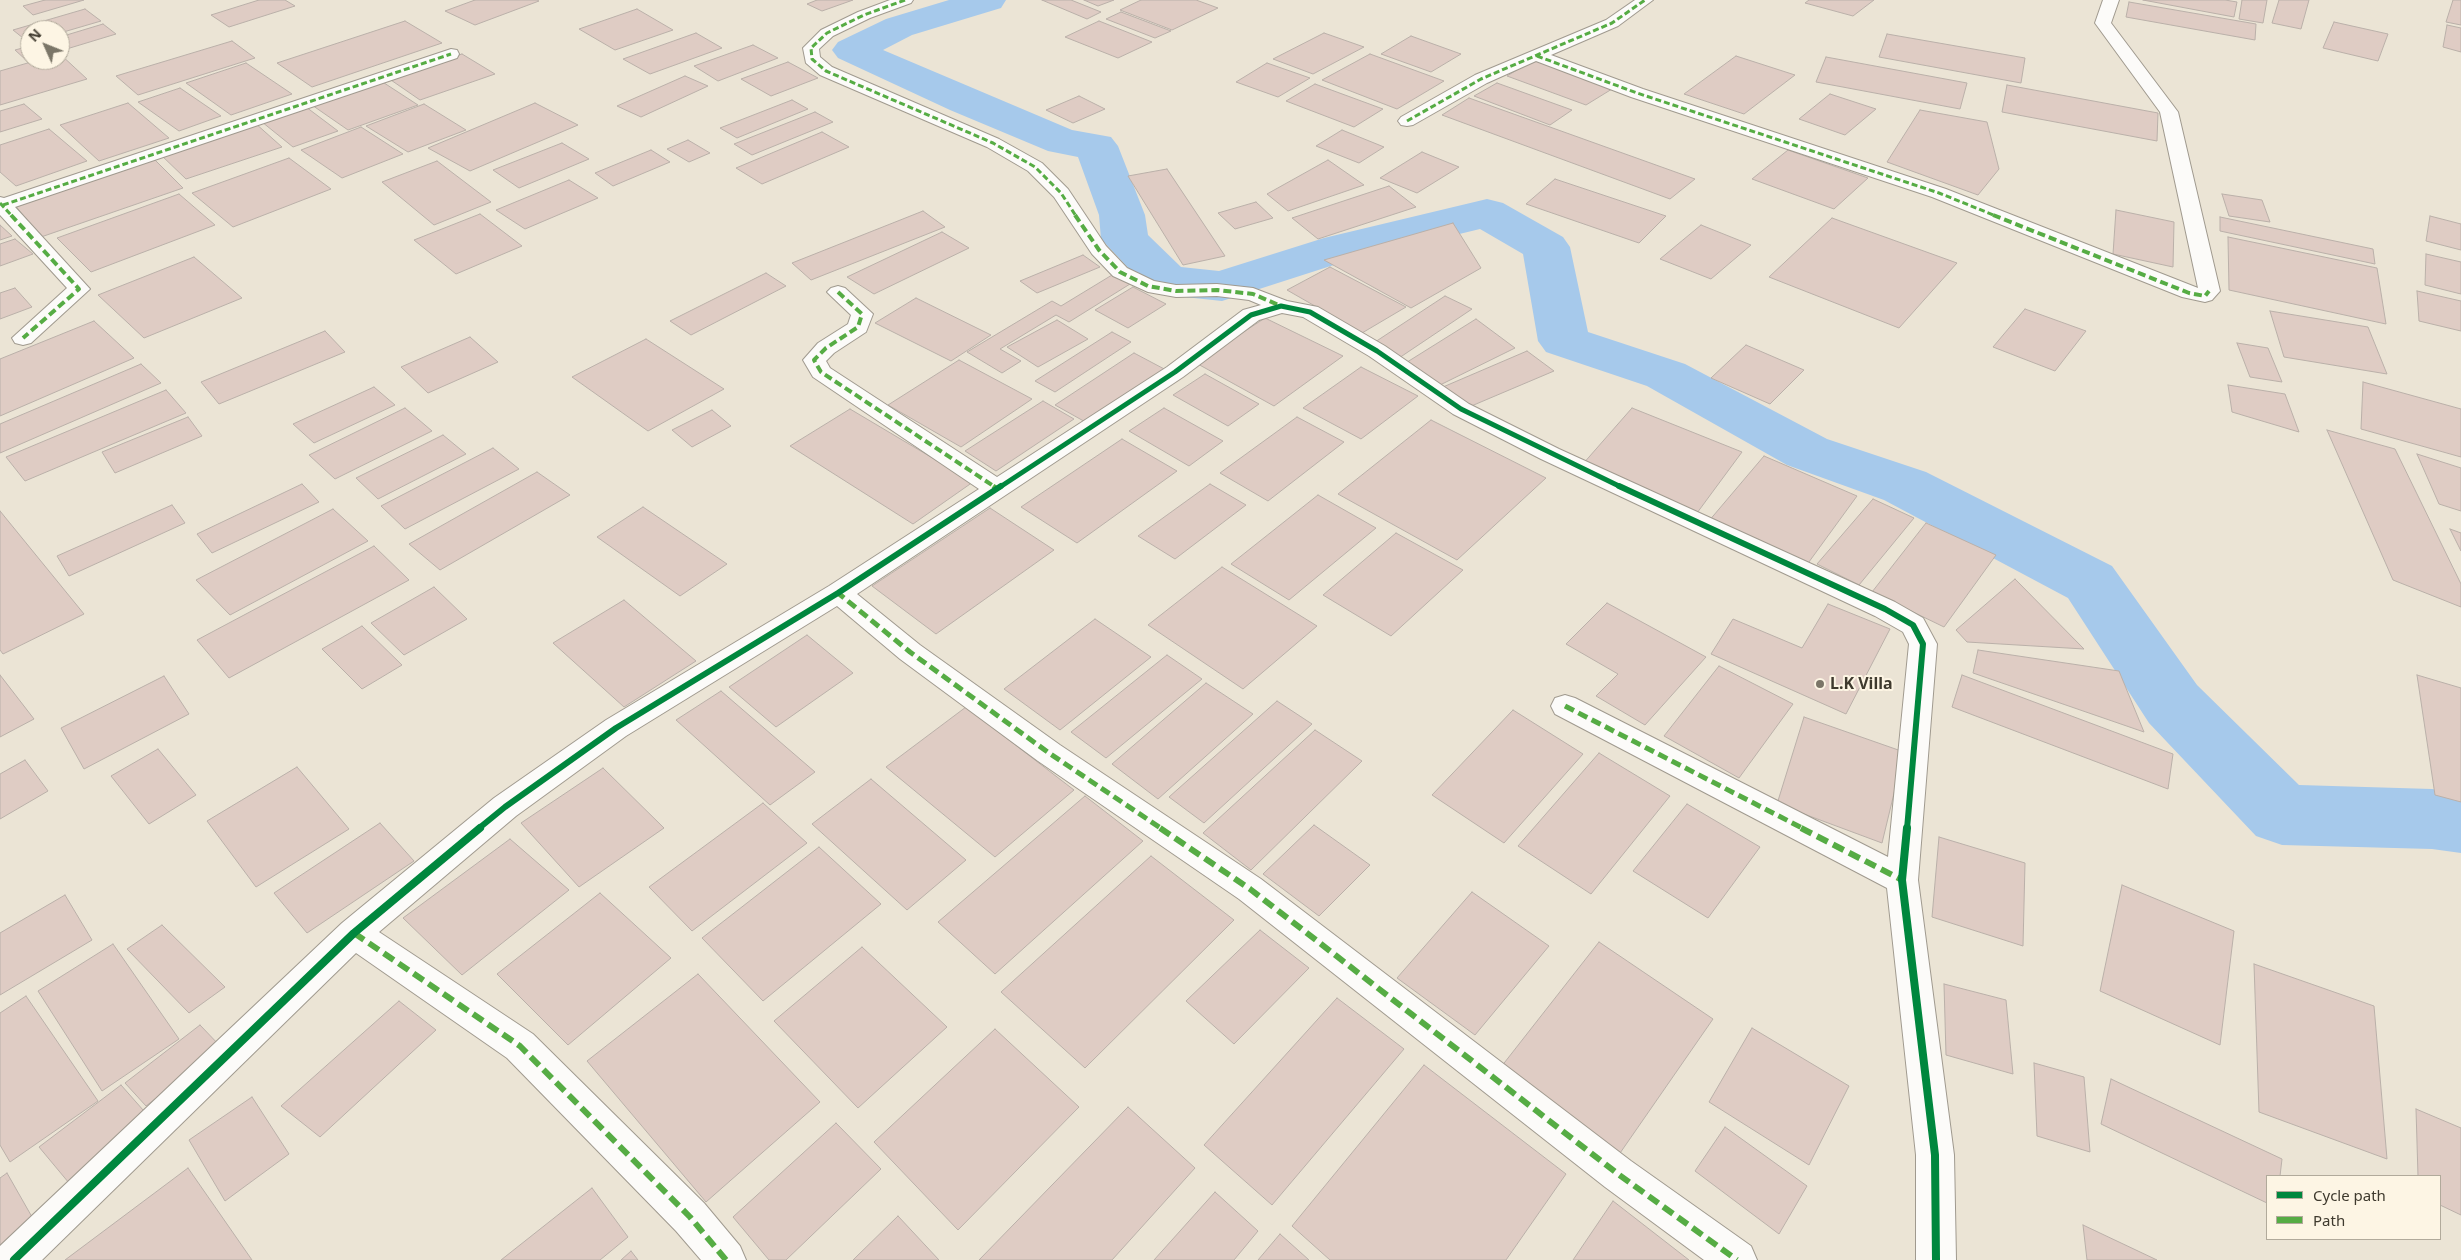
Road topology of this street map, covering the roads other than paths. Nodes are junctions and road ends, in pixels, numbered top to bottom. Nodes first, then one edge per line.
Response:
1 (905, 0) edge
2 (1645, 0) edge
3 (2111, 0) edge
4 (451, 54) dead end
5 (1537, 56) junction
6 (1407, 121) dead end
7 (1, 204) edge
8 (838, 292) dead end
9 (1281, 306) junction
10 (23, 338) dead end
11 (996, 488) junction
12 (838, 593) junction
13 (1566, 706) dead end
14 (1902, 880) junction
15 (354, 933) junction
16 (14, 1260) edge
17 (726, 1260) edge
18 (1737, 1260) edge
19 (1936, 1260) edge

1 - 9 street
2 - 5 street
3 - 5 street
4 - 7 street
5 - 6 street
7 - 10 street
8 - 11 street
9 - 11 street
9 - 14 street
11 - 12 street
12 - 15 street
12 - 18 street
13 - 14 street
14 - 19 street
15 - 16 street
15 - 17 street

